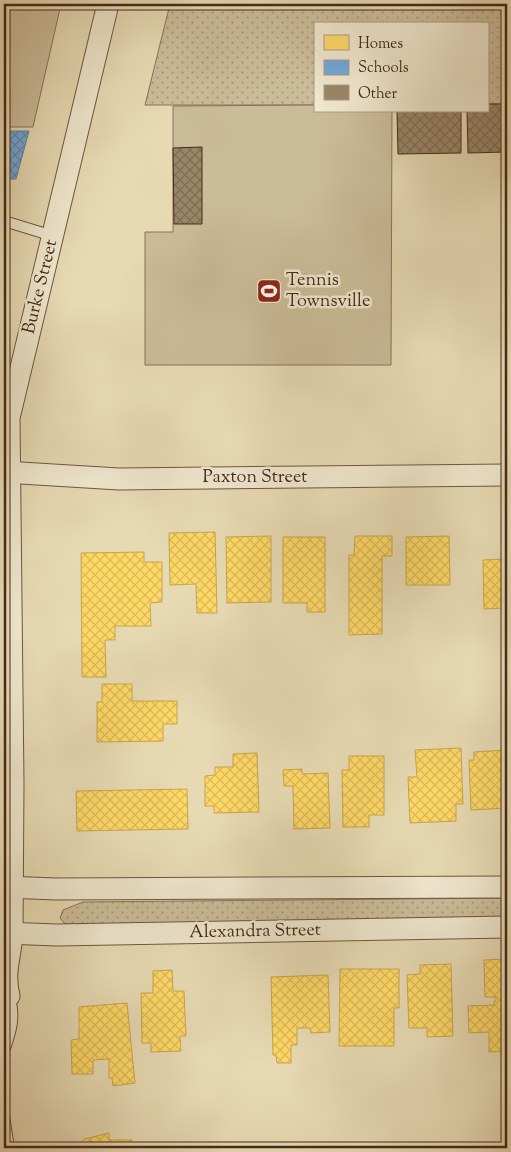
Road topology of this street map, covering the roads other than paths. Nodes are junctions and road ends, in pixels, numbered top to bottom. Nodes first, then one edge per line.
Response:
1 (108, 4) edge
2 (4, 222) edge
3 (53, 236) junction
4 (6, 472) edge
5 (507, 475) edge
6 (8, 887) edge
7 (507, 887) edge
8 (507, 927) edge
9 (8, 933) edge
10 (10, 996) joint
11 (4, 1051) edge
12 (4, 1116) edge
13 (9, 1148) edge

1 - 3 street, Burke Street
2 - 3 lane
3 - 4 street, Burke Street
4 - 5 street, Paxton Street
4 - 6 street, Burke Street
6 - 7 street
6 - 9 street, Burke Street
8 - 9 street, Alexandra Street
9 - 10 street, Burke Street
10 - 11 lane, Burke Street
12 - 13 lane

